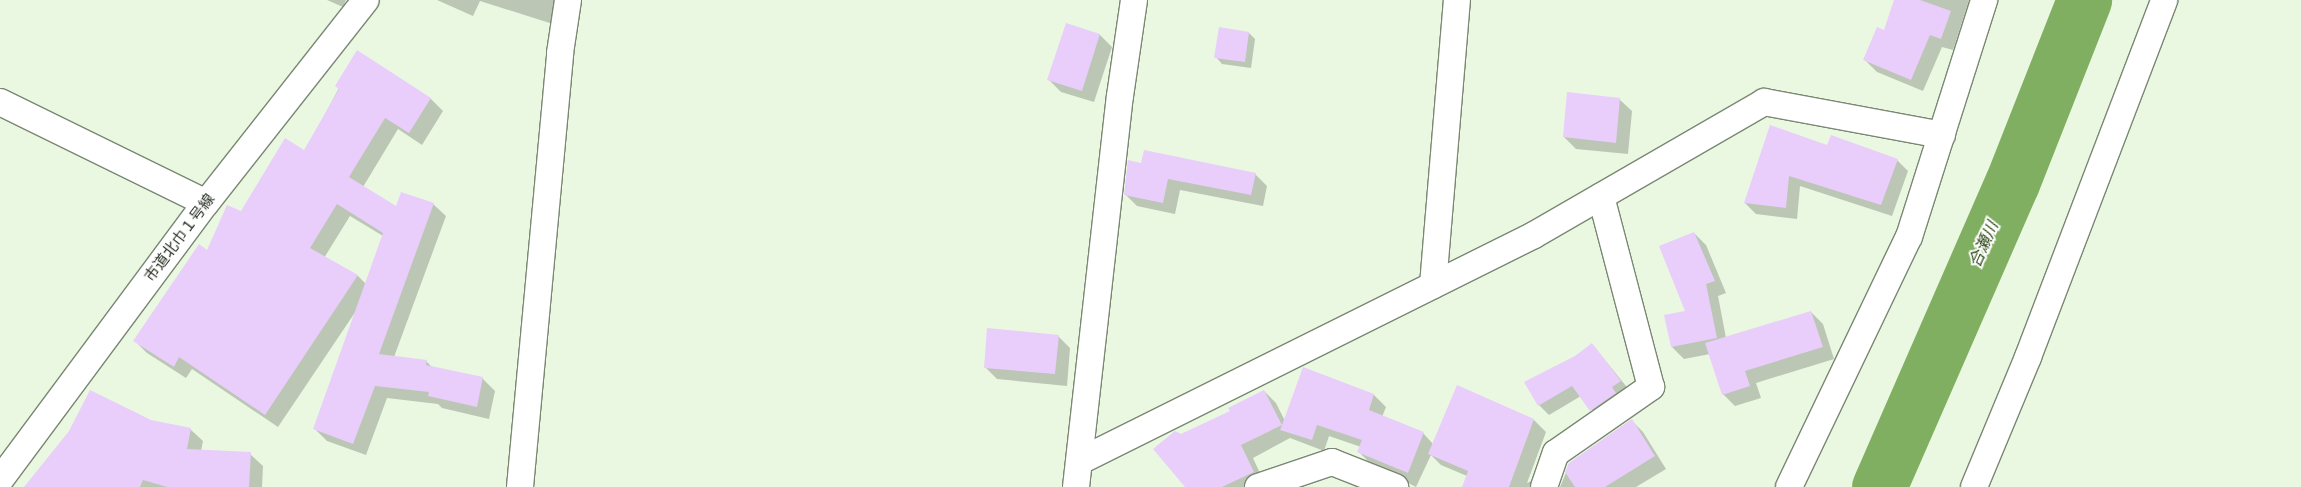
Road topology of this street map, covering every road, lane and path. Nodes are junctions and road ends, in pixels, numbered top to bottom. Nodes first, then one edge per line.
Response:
1 (366, 0) edge
2 (568, 0) edge
3 (1134, 0) edge
4 (1456, 0) edge
5 (1984, 0) edge
6 (2164, 0) edge
7 (0, 102) edge
8 (1942, 135) junction
9 (1600, 196) junction
10 (206, 203) junction
11 (1433, 285) junction
12 (1080, 462) junction
13 (0, 480) edge
14 (520, 487) edge
15 (1076, 487) edge
16 (1258, 487) edge
17 (1395, 487) edge
18 (1544, 487) edge
19 (1789, 487) edge
20 (1974, 487) edge

1 - 10 street, 市道北巾１号線
2 - 14 street
3 - 12 street
4 - 11 street
5 - 8 street
6 - 20 street
7 - 10 street
8 - 9 street
8 - 19 street
9 - 11 street
9 - 18 street
10 - 13 street, 市道北巾１号線
11 - 12 street
12 - 15 street
16 - 17 street

